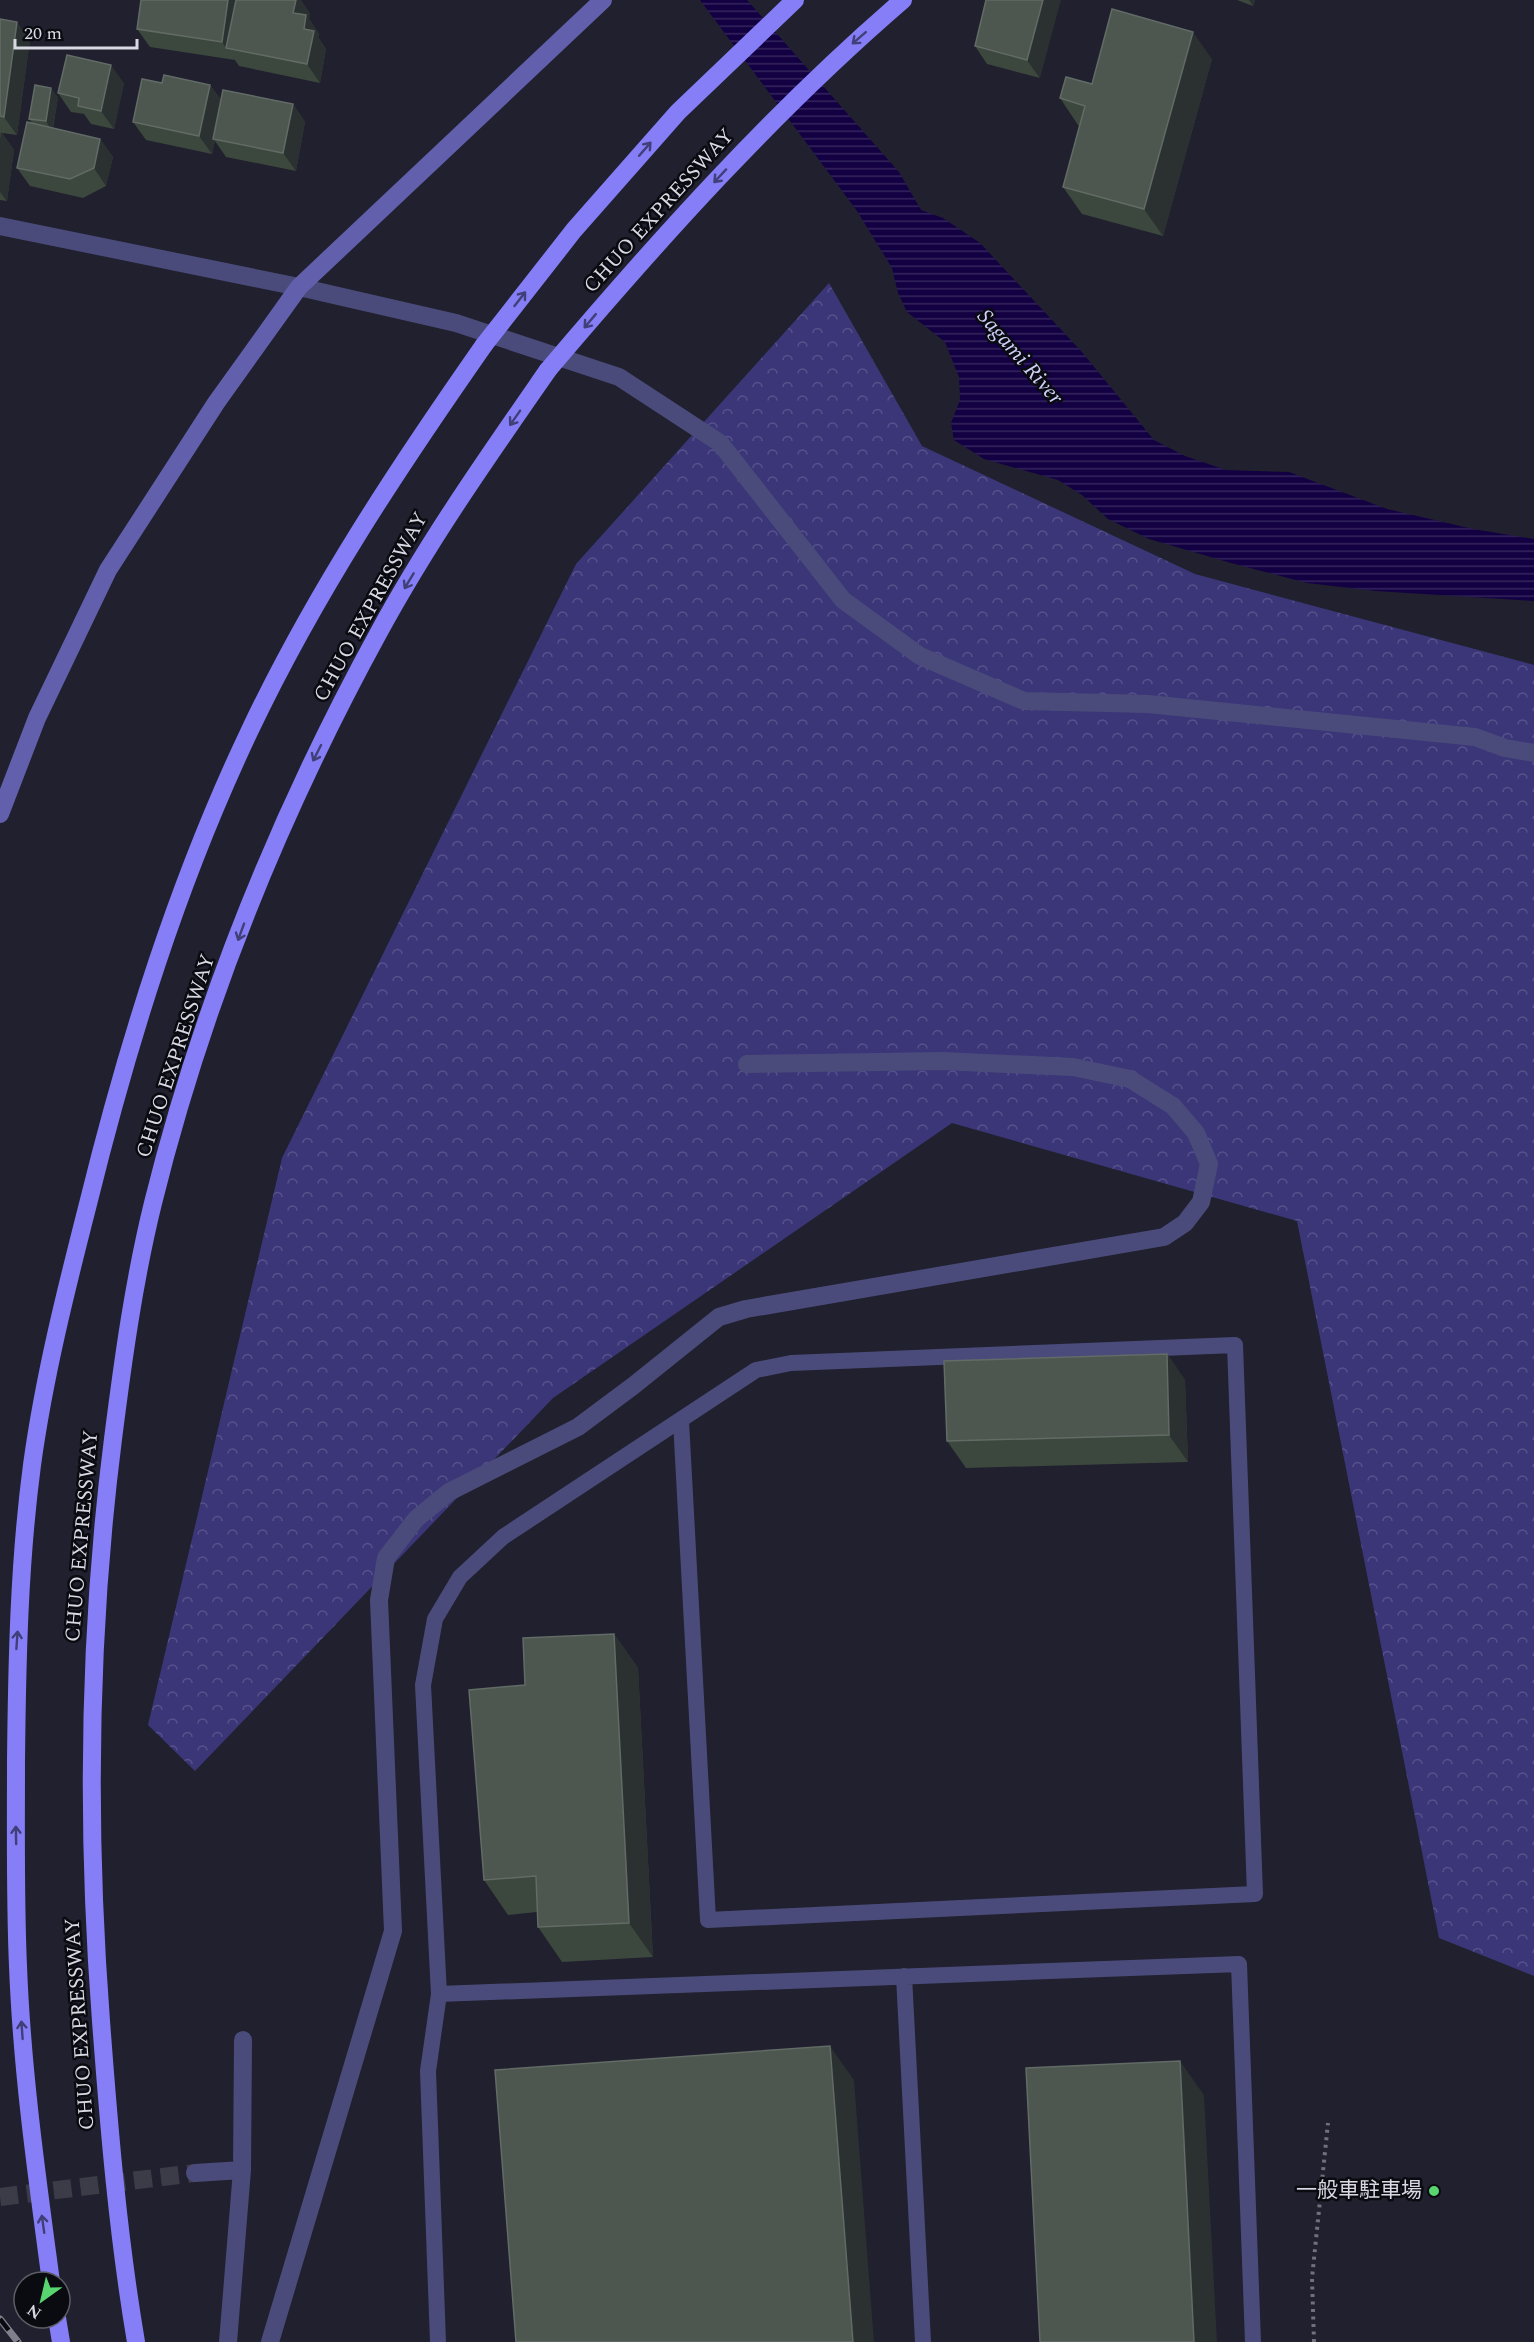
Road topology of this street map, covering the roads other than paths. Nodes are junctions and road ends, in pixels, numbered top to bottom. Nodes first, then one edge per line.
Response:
1 (603, 0) edge
2 (795, 0) edge
3 (903, 0) edge
4 (0, 226) edge
5 (299, 287) junction
6 (1534, 753) edge
7 (0, 814) edge
8 (747, 1064) dead end
9 (681, 1421) junction
10 (904, 1976) junction
11 (439, 1994) junction
12 (243, 2040) dead end
13 (242, 2170) junction
14 (195, 2173) tunnel mouth
15 (49, 2270) edge
16 (136, 2342) edge
17 (228, 2342) edge
18 (270, 2342) edge
19 (438, 2342) edge
20 (923, 2342) edge
21 (1253, 2342) edge

1 - 5 street
15 -> 2 highway, CHUO EXPRESSWAY, bridge
3 -> 16 highway, CHUO EXPRESSWAY, bridge
4 - 5 street
5 - 6 street
5 - 7 street
8 - 18 street
9 - 9 lane
9 - 11 lane
10 - 11 lane
10 - 20 lane
10 - 21 lane
11 - 19 lane
12 - 13 street
13 - 14 street
13 - 17 street

